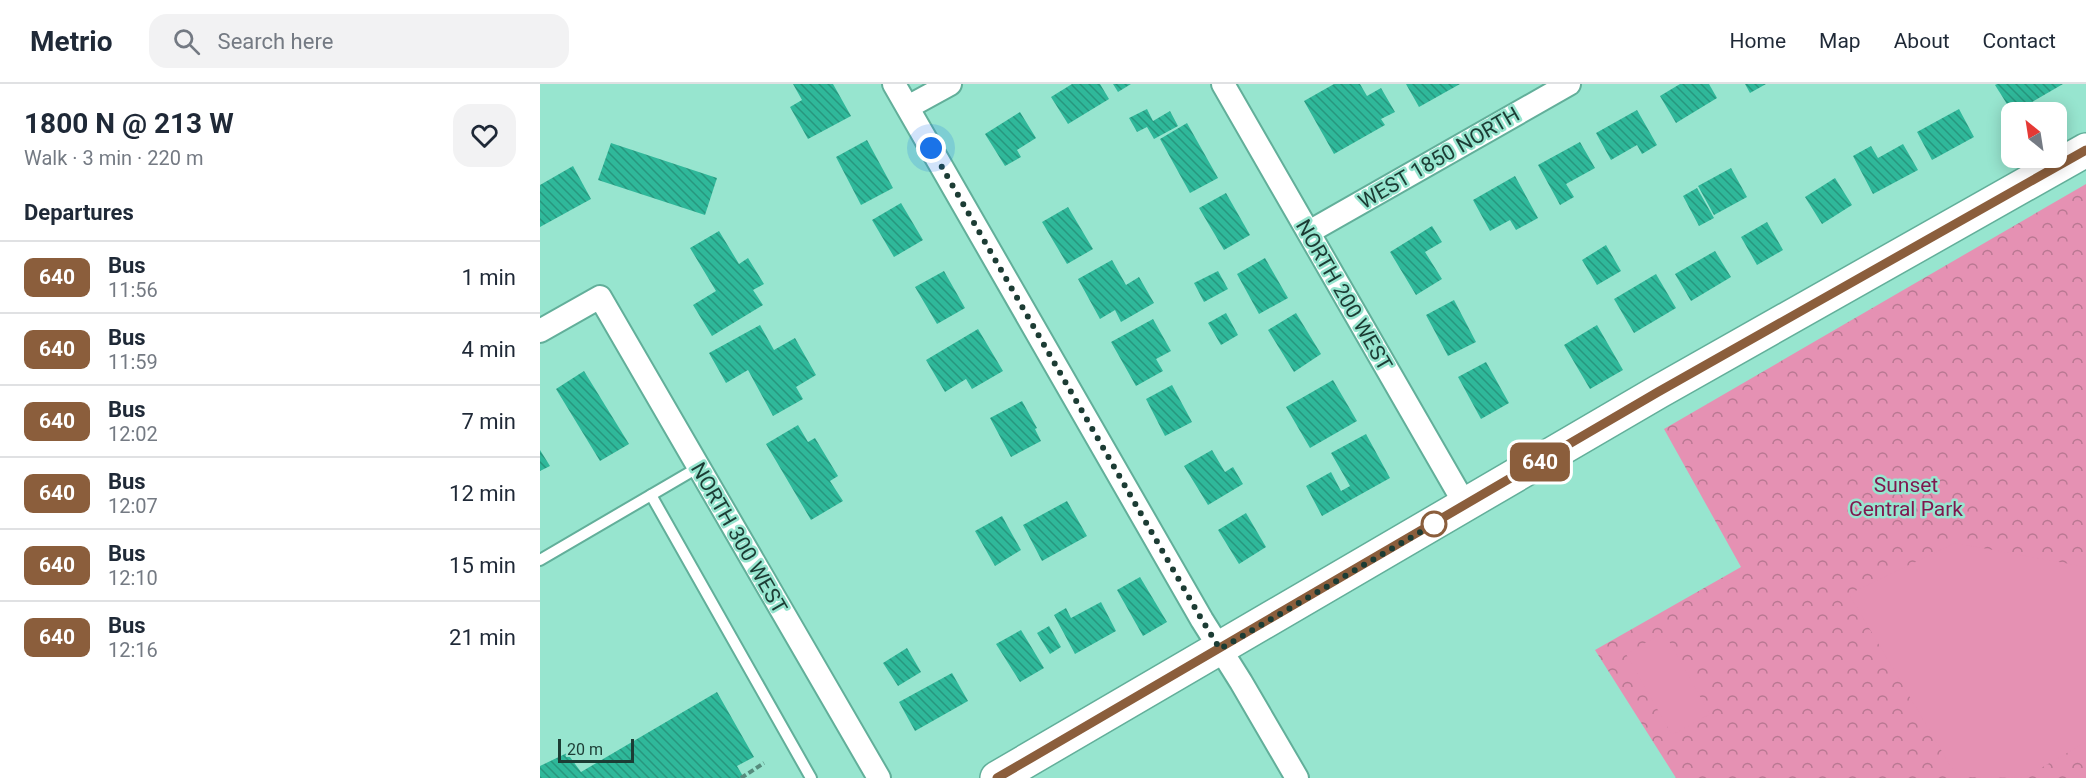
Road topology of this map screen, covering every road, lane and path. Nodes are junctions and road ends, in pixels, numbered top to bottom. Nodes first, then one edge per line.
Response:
1 (894, 84) edge
2 (950, 84) edge
3 (1223, 84) edge
4 (1569, 84) edge
5 (908, 107) junction
6 (2086, 150) edge
7 (1309, 232) junction
8 (540, 331) edge
9 (699, 467) junction
10 (651, 495) junction
11 (1466, 506) junction
12 (540, 560) edge
13 (1220, 649) junction
14 (764, 764) dead end
15 (741, 778) edge
16 (811, 778) edge
17 (879, 778) edge
18 (997, 778) edge
19 (1297, 778) edge

1 - 5 street
2 - 5 street
3 - 7 street, NORTH 200 WEST
4 - 7 street, WEST 1850 NORTH
5 - 13 street
6 - 11 main road
7 - 11 street, NORTH 200 WEST
8 - 9 street, NORTH 300 WEST
9 - 10 lane
9 - 17 street, NORTH 300 WEST
10 - 12 lane
10 - 16 lane
11 - 13 main road
13 - 18 main road
13 - 19 street
14 - 15 path

